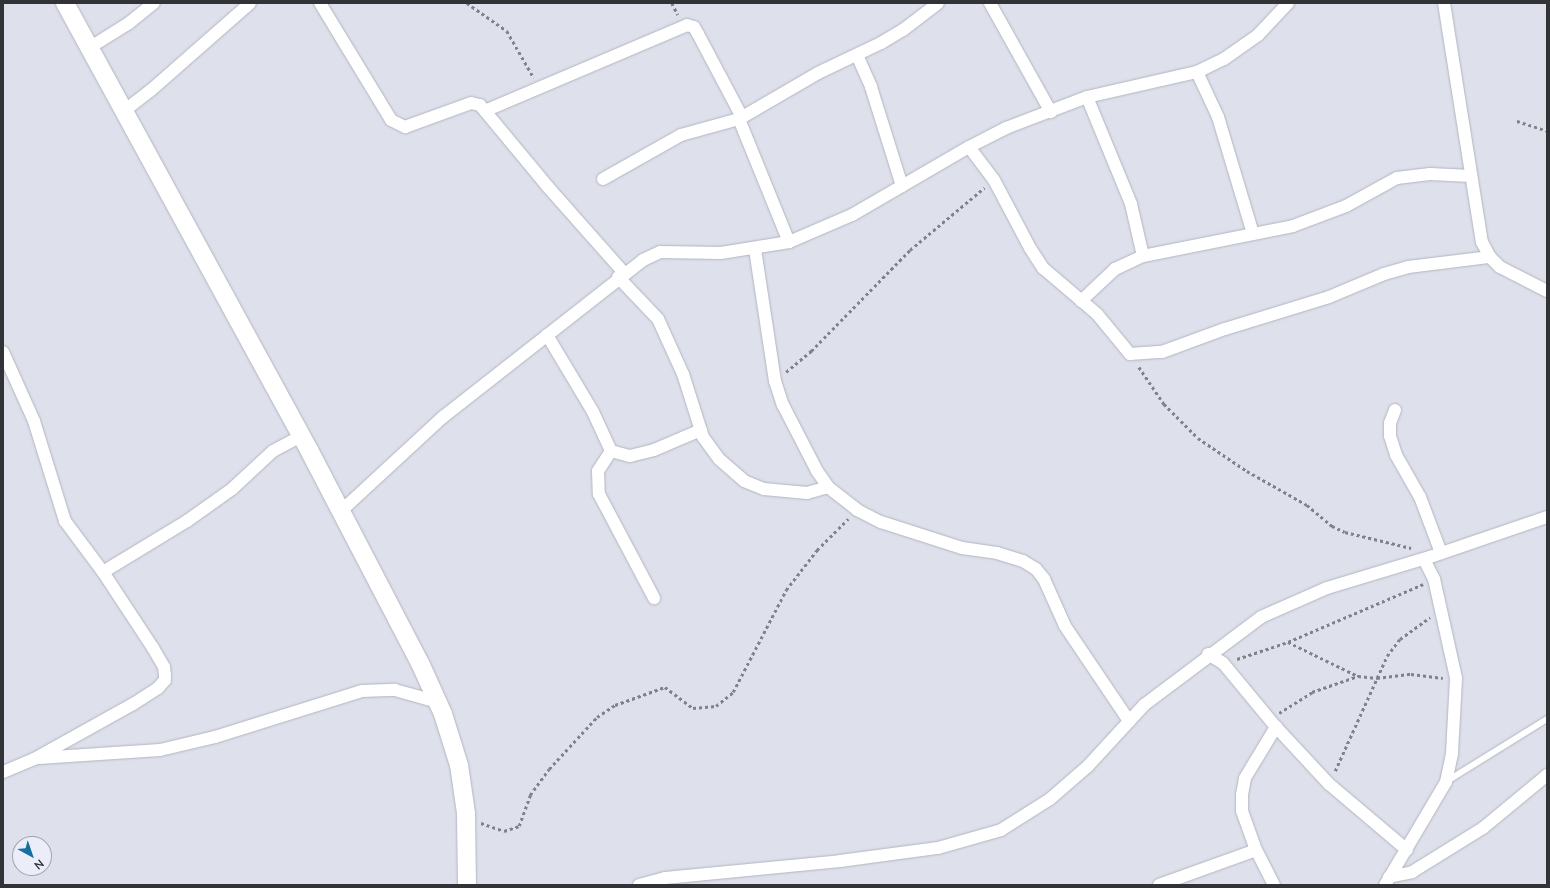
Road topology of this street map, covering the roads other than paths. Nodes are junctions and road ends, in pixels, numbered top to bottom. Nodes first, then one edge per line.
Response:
1 (65, 3) edge
2 (154, 3) edge
3 (250, 3) edge
4 (320, 3) edge
5 (938, 3) edge
6 (990, 3) edge
7 (1288, 3) edge
8 (1444, 3) edge
9 (89, 48) junction
10 (857, 55) junction
11 (1197, 72) junction
12 (1087, 97) junction
13 (488, 110) junction
14 (124, 111) junction
15 (1050, 112) junction
16 (740, 118) junction
17 (969, 147) junction
18 (1471, 176) junction
19 (603, 180) dead end
20 (902, 186) junction
21 (1253, 234) junction
22 (789, 242) junction
23 (755, 249) junction
24 (1143, 256) junction
25 (1490, 257) junction
26 (621, 275) junction
27 (1547, 291) edge
28 (1082, 301) junction
29 (547, 335) junction
30 (3, 352) edge
31 (1395, 410) dead end
32 (701, 430) junction
33 (302, 436) junction
34 (611, 451) junction
35 (828, 487) junction
36 (341, 511) junction
37 (1547, 517) edge
38 (1441, 553) junction
39 (1427, 558) junction
40 (103, 572) junction
41 (654, 598) dead end
42 (1208, 654) junction
43 (438, 702) junction
44 (1547, 719) edge
45 (1129, 721) junction
46 (1274, 723) junction
47 (34, 759) junction
48 (3, 772) edge
49 (1547, 775) edge
50 (1446, 782) junction
51 (1256, 850) junction
52 (1407, 850) junction
53 (1387, 881) edge
54 (467, 885) edge
55 (638, 885) edge
56 (1159, 885) edge
57 (1274, 885) edge

1 - 9 main road
2 - 9 street
3 - 14 street
4 - 13 street
5 - 10 street
6 - 15 street
7 - 11 street
8 - 18 street
9 - 14 main road
10 - 16 street
10 - 20 street
11 - 12 street
11 - 21 street
12 - 15 street
12 - 24 street
13 - 16 street
13 - 26 street
14 - 33 main road
15 - 17 street
16 - 19 street
16 - 22 street
17 - 20 street
17 - 28 street
18 - 21 street
18 - 25 street
20 - 22 street
21 - 24 street
22 - 23 street
23 - 26 street
23 - 35 street
24 - 28 street
25 - 27 street
25 - 28 street
26 - 29 street
26 - 32 street
29 - 34 street
29 - 36 street
30 - 40 street
31 - 38 street
32 - 34 street
32 - 35 street
33 - 36 main road
33 - 40 street
34 - 41 street
35 - 45 street
36 - 43 main road
37 - 38 street
38 - 39 street
39 - 42 street
39 - 50 street
40 - 47 street
42 - 45 street
42 - 46 street
43 - 47 street
43 - 54 main road
44 - 50 lane
45 - 55 street
46 - 51 street
46 - 52 street
47 - 48 street
49 - 53 street
50 - 52 street
51 - 56 street
51 - 57 street
52 - 53 street

